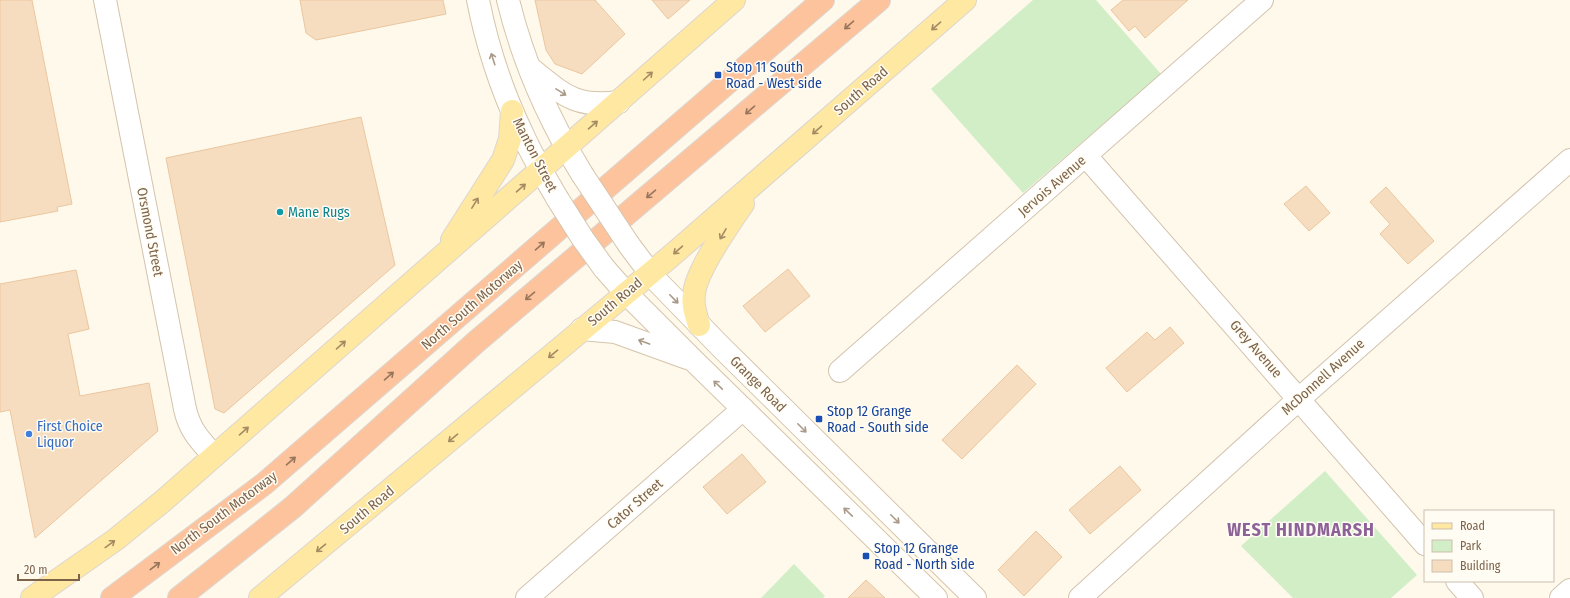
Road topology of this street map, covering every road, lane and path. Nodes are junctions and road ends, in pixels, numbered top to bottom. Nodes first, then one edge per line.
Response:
1 (105, 0) edge
2 (478, 0) edge
3 (508, 0) edge
4 (734, 0) edge
5 (823, 0) edge
6 (879, 0) edge
7 (965, 0) edge
8 (1262, 0) edge
9 (530, 69) junction
10 (619, 102) junction
11 (512, 111) junction
12 (566, 148) junction
13 (1086, 156) junction
14 (1570, 160) edge
15 (541, 170) junction
16 (761, 178) junction
17 (439, 259) junction
18 (650, 273) junction
19 (626, 293) junction
20 (699, 325) junction
21 (582, 330) junction
22 (694, 361) junction
23 (840, 370) dead end
24 (1299, 398) junction
25 (743, 409) junction
26 (214, 456) junction
27 (1424, 543) edge
28 (1458, 582) edge
29 (1570, 590) edge
30 (973, 597) edge
31 (32, 598) edge
32 (112, 598) edge
33 (179, 598) edge
34 (260, 598) edge
35 (527, 598) edge
36 (936, 598) edge
37 (1080, 598) edge
38 (1472, 598) edge
39 (1561, 598) edge

1 - 26 street, Orsmond Street
11 -> 2 street, Manton Street
3 - 9 street
10 -> 4 main road
32 -> 5 highway, North South Motorway
6 -> 33 highway
7 -> 16 main road, South Road
8 - 13 street, Jervois Avenue
9 -> 10 street
9 - 12 street
12 -> 10 main road
11 - 15 street, Manton Street
17 -> 11 main road
12 - 15 main road
12 - 18 street, Grange Road, bridge
13 - 23 street, Jervois Avenue
13 - 24 street, Grey Avenue
14 - 24 street, McDonnell Avenue
17 -> 15 main road
15 - 19 street, Manton Street, bridge
16 -> 18 main road, South Road
16 -> 20 main road
26 -> 17 main road
18 - 19 main road, South Road
18 -> 20 street, Grange Road
19 - 21 main road, South Road
19 - 22 street, Grange Road
20 -> 30 street, Grange Road
22 -> 21 street
21 -> 34 main road, South Road
25 -> 22 street, Grange Road
24 - 27 street, Grey Avenue
24 - 37 street, McDonnell Avenue
25 - 35 street, Cator Street
36 -> 25 street, Grange Road
31 -> 26 main road
28 - 38 street
29 - 39 street

